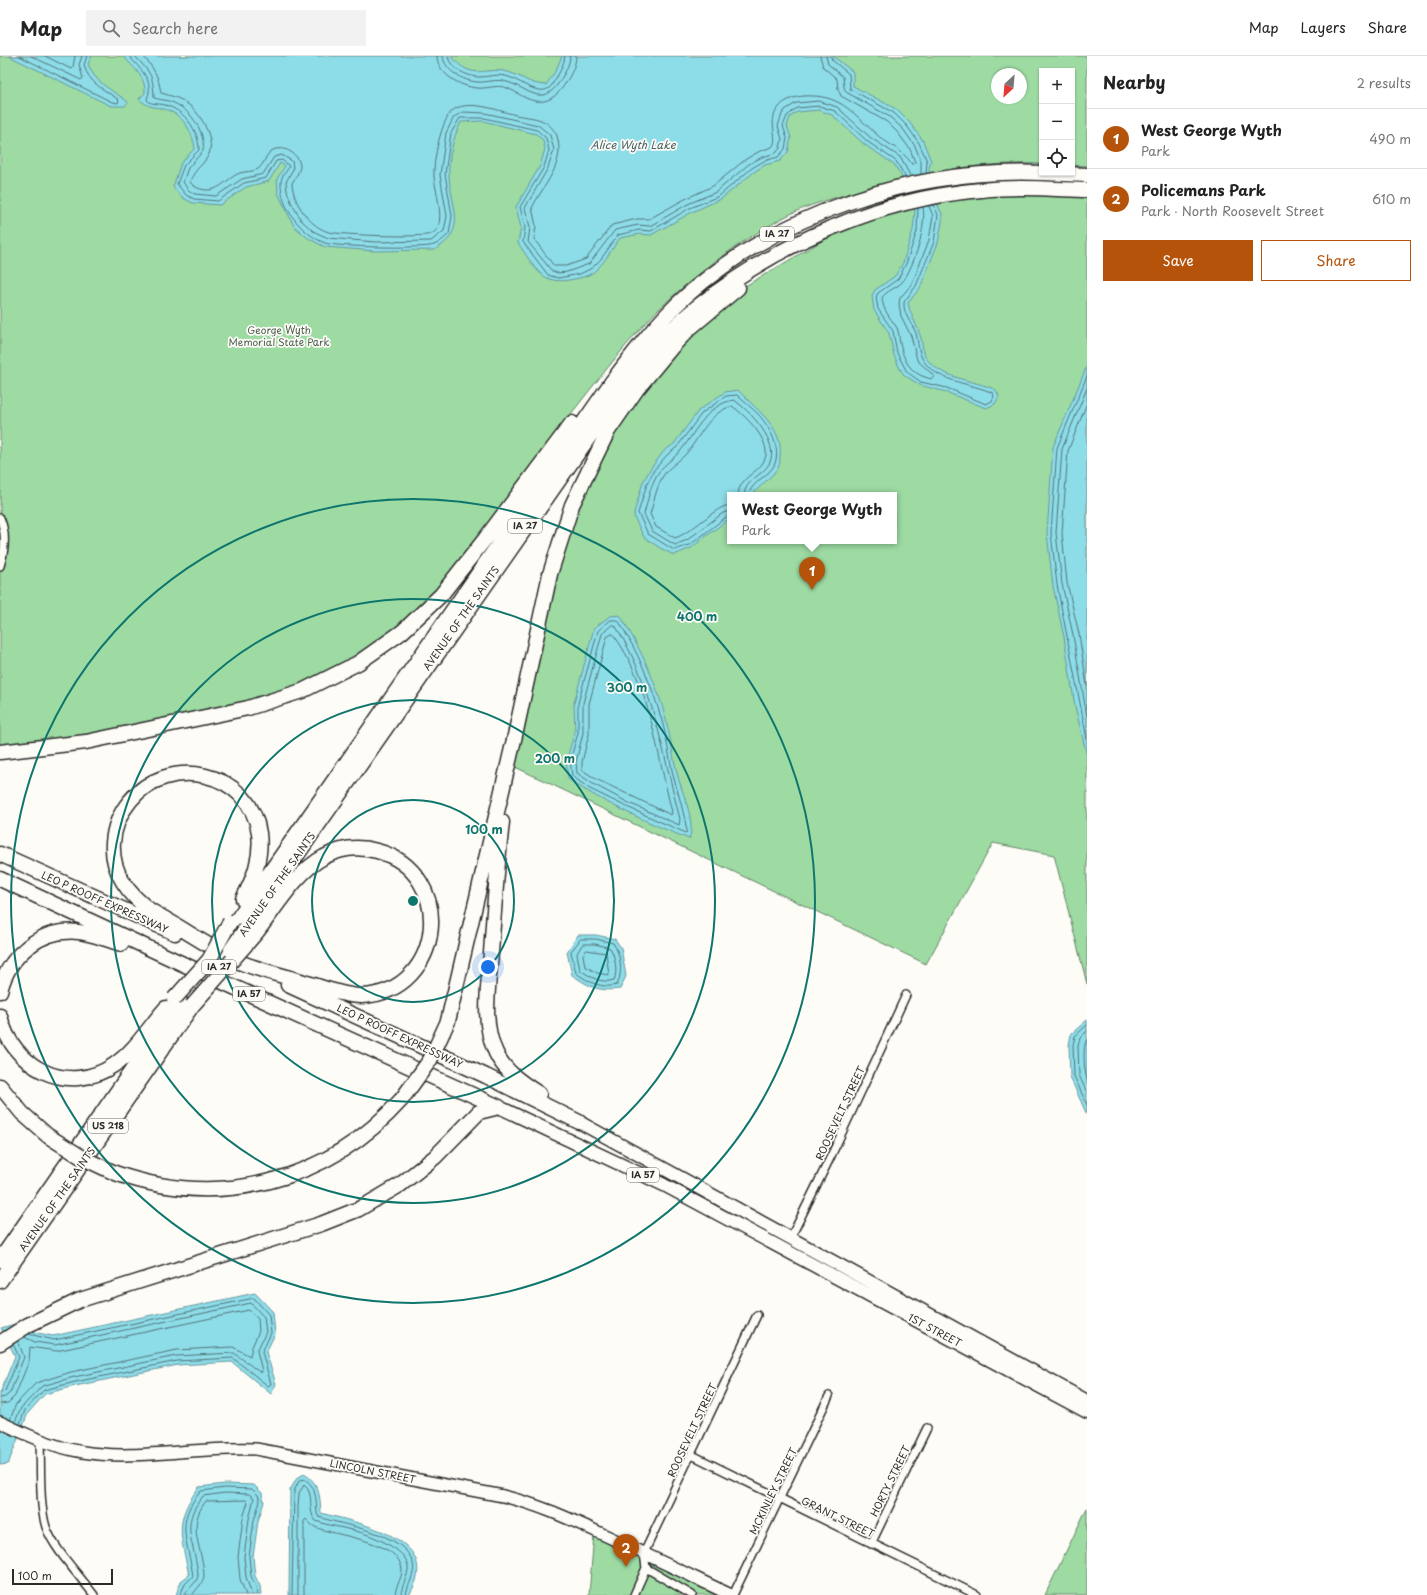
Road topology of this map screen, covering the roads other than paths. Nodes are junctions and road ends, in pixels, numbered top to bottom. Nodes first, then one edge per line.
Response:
1 (1039, 173) edge
2 (1075, 174) edge
3 (1087, 175) edge
4 (1087, 190) edge
5 (792, 246) junction
6 (686, 296) junction
7 (0, 518) edge
8 (0, 566) edge
9 (516, 731) junction
10 (0, 752) edge
11 (0, 854) edge
12 (0, 879) edge
13 (241, 927) junction
14 (236, 961) junction
15 (183, 964) junction
16 (0, 991) edge
17 (906, 995) dead end
18 (182, 1002) junction
19 (0, 1016) edge
20 (0, 1086) edge
21 (499, 1107) junction
22 (579, 1122) junction
23 (19, 1244) junction
24 (787, 1244) junction
25 (0, 1260) edge
26 (0, 1281) edge
27 (757, 1314) dead end
28 (0, 1343) edge
29 (829, 1396) dead end
30 (1087, 1401) edge
31 (1087, 1412) edge
32 (0, 1422) edge
33 (927, 1428) dead end
34 (36, 1439) junction
35 (692, 1455) junction
36 (780, 1500) junction
37 (871, 1544) junction
38 (644, 1553) junction
39 (646, 1568) junction
40 (94, 1595) edge
41 (634, 1595) edge
42 (692, 1595) edge
43 (732, 1595) edge
44 (977, 1595) edge

1 - 6 highway, AVENUE OF THE SAINTS / IA 27
2 - 3 highway, AVENUE OF THE SAINTS / IA 27
4 - 5 highway, AVENUE OF THE SAINTS / IA 27
5 - 9 highway
5 - 13 highway, AVENUE OF THE SAINTS / IA 27
6 - 10 highway
6 - 13 highway, AVENUE OF THE SAINTS / IA 27
7 - 8 street
9 - 20 highway, bridge
9 - 22 highway
11 - 14 highway, LEO P ROOFF EXPRESSWAY
12 - 15 highway, IA 57
13 - 14 highway
13 - 14 highway
13 - 18 highway, AVENUE OF THE SAINTS / IA 27, bridge
13 - 18 highway, AVENUE OF THE SAINTS / IA 27, bridge
14 - 22 highway, LEO P ROOFF EXPRESSWAY / IA 57
15 - 16 highway
15 - 21 highway, IA 57
17 - 24 street, ROOSEVELT STREET
18 - 19 highway
18 - 23 highway, AVENUE OF THE SAINTS / US 218
21 - 24 main road, IA 57
21 - 28 highway
22 - 24 main road, LEO P ROOFF EXPRESSWAY / IA 57
23 - 25 highway, AVENUE OF THE SAINTS
23 - 26 highway, AVENUE OF THE SAINTS / US 218
24 - 30 main road, 1ST STREET
24 - 31 main road, 1ST STREET
27 - 35 street, ROOSEVELT STREET
29 - 36 street, MCKINLEY STREET
32 - 34 main road, LINCOLN STREET
33 - 37 street, HORTY STREET
34 - 38 main road, LINCOLN STREET
34 - 40 street
35 - 36 street, GRANT STREET
35 - 38 street, ROOSEVELT STREET
36 - 37 street, GRANT STREET
36 - 43 street, MCKINLEY STREET
37 - 44 street, GRANT STREET
38 - 39 street
38 - 43 main road, LINCOLN STREET
39 - 41 street
39 - 42 street

